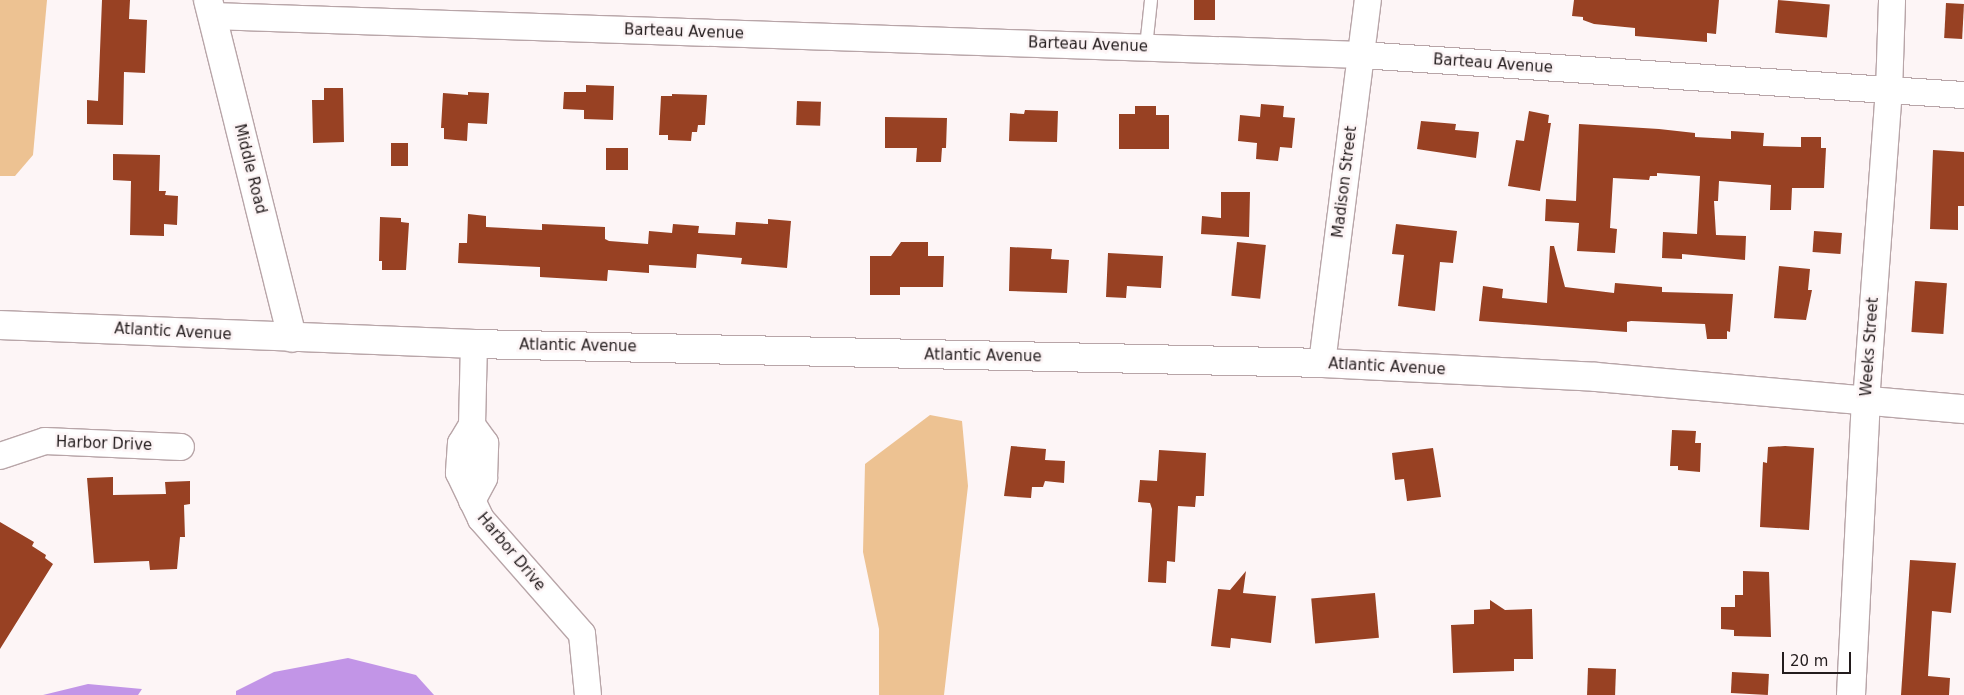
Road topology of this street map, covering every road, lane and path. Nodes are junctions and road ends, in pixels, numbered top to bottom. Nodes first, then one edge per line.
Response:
1 (1151, 0) edge
2 (1368, 0) edge
3 (1892, 0) edge
4 (210, 8) edge
5 (1146, 48) junction
6 (1361, 55) junction
7 (1889, 92) junction
8 (1964, 95) edge
9 (0, 325) edge
10 (292, 338) junction
11 (474, 344) junction
12 (1322, 363) junction
13 (1866, 402) junction
14 (1964, 409) edge
15 (181, 447) dead end
16 (0, 456) edge
17 (588, 695) edge
18 (1851, 695) edge

1 - 5 lane
2 - 6 street, Madison Street
3 - 7 street, Weeks Street
4 - 5 street, Barteau Avenue
4 - 10 main road, Middle Road
5 - 6 street, Barteau Avenue
6 - 7 street, Barteau Avenue
6 - 12 street, Madison Street
7 - 8 street, Barteau Avenue
7 - 13 street, Weeks Street
9 - 10 main road, Atlantic Avenue
10 - 11 main road, Atlantic Avenue
11 - 12 main road, Atlantic Avenue
11 - 17 street, Harbor Drive
12 - 13 main road, Atlantic Avenue
13 - 14 main road, Atlantic Avenue
13 - 18 main road, Weeks Street
15 - 16 street, Harbor Drive

